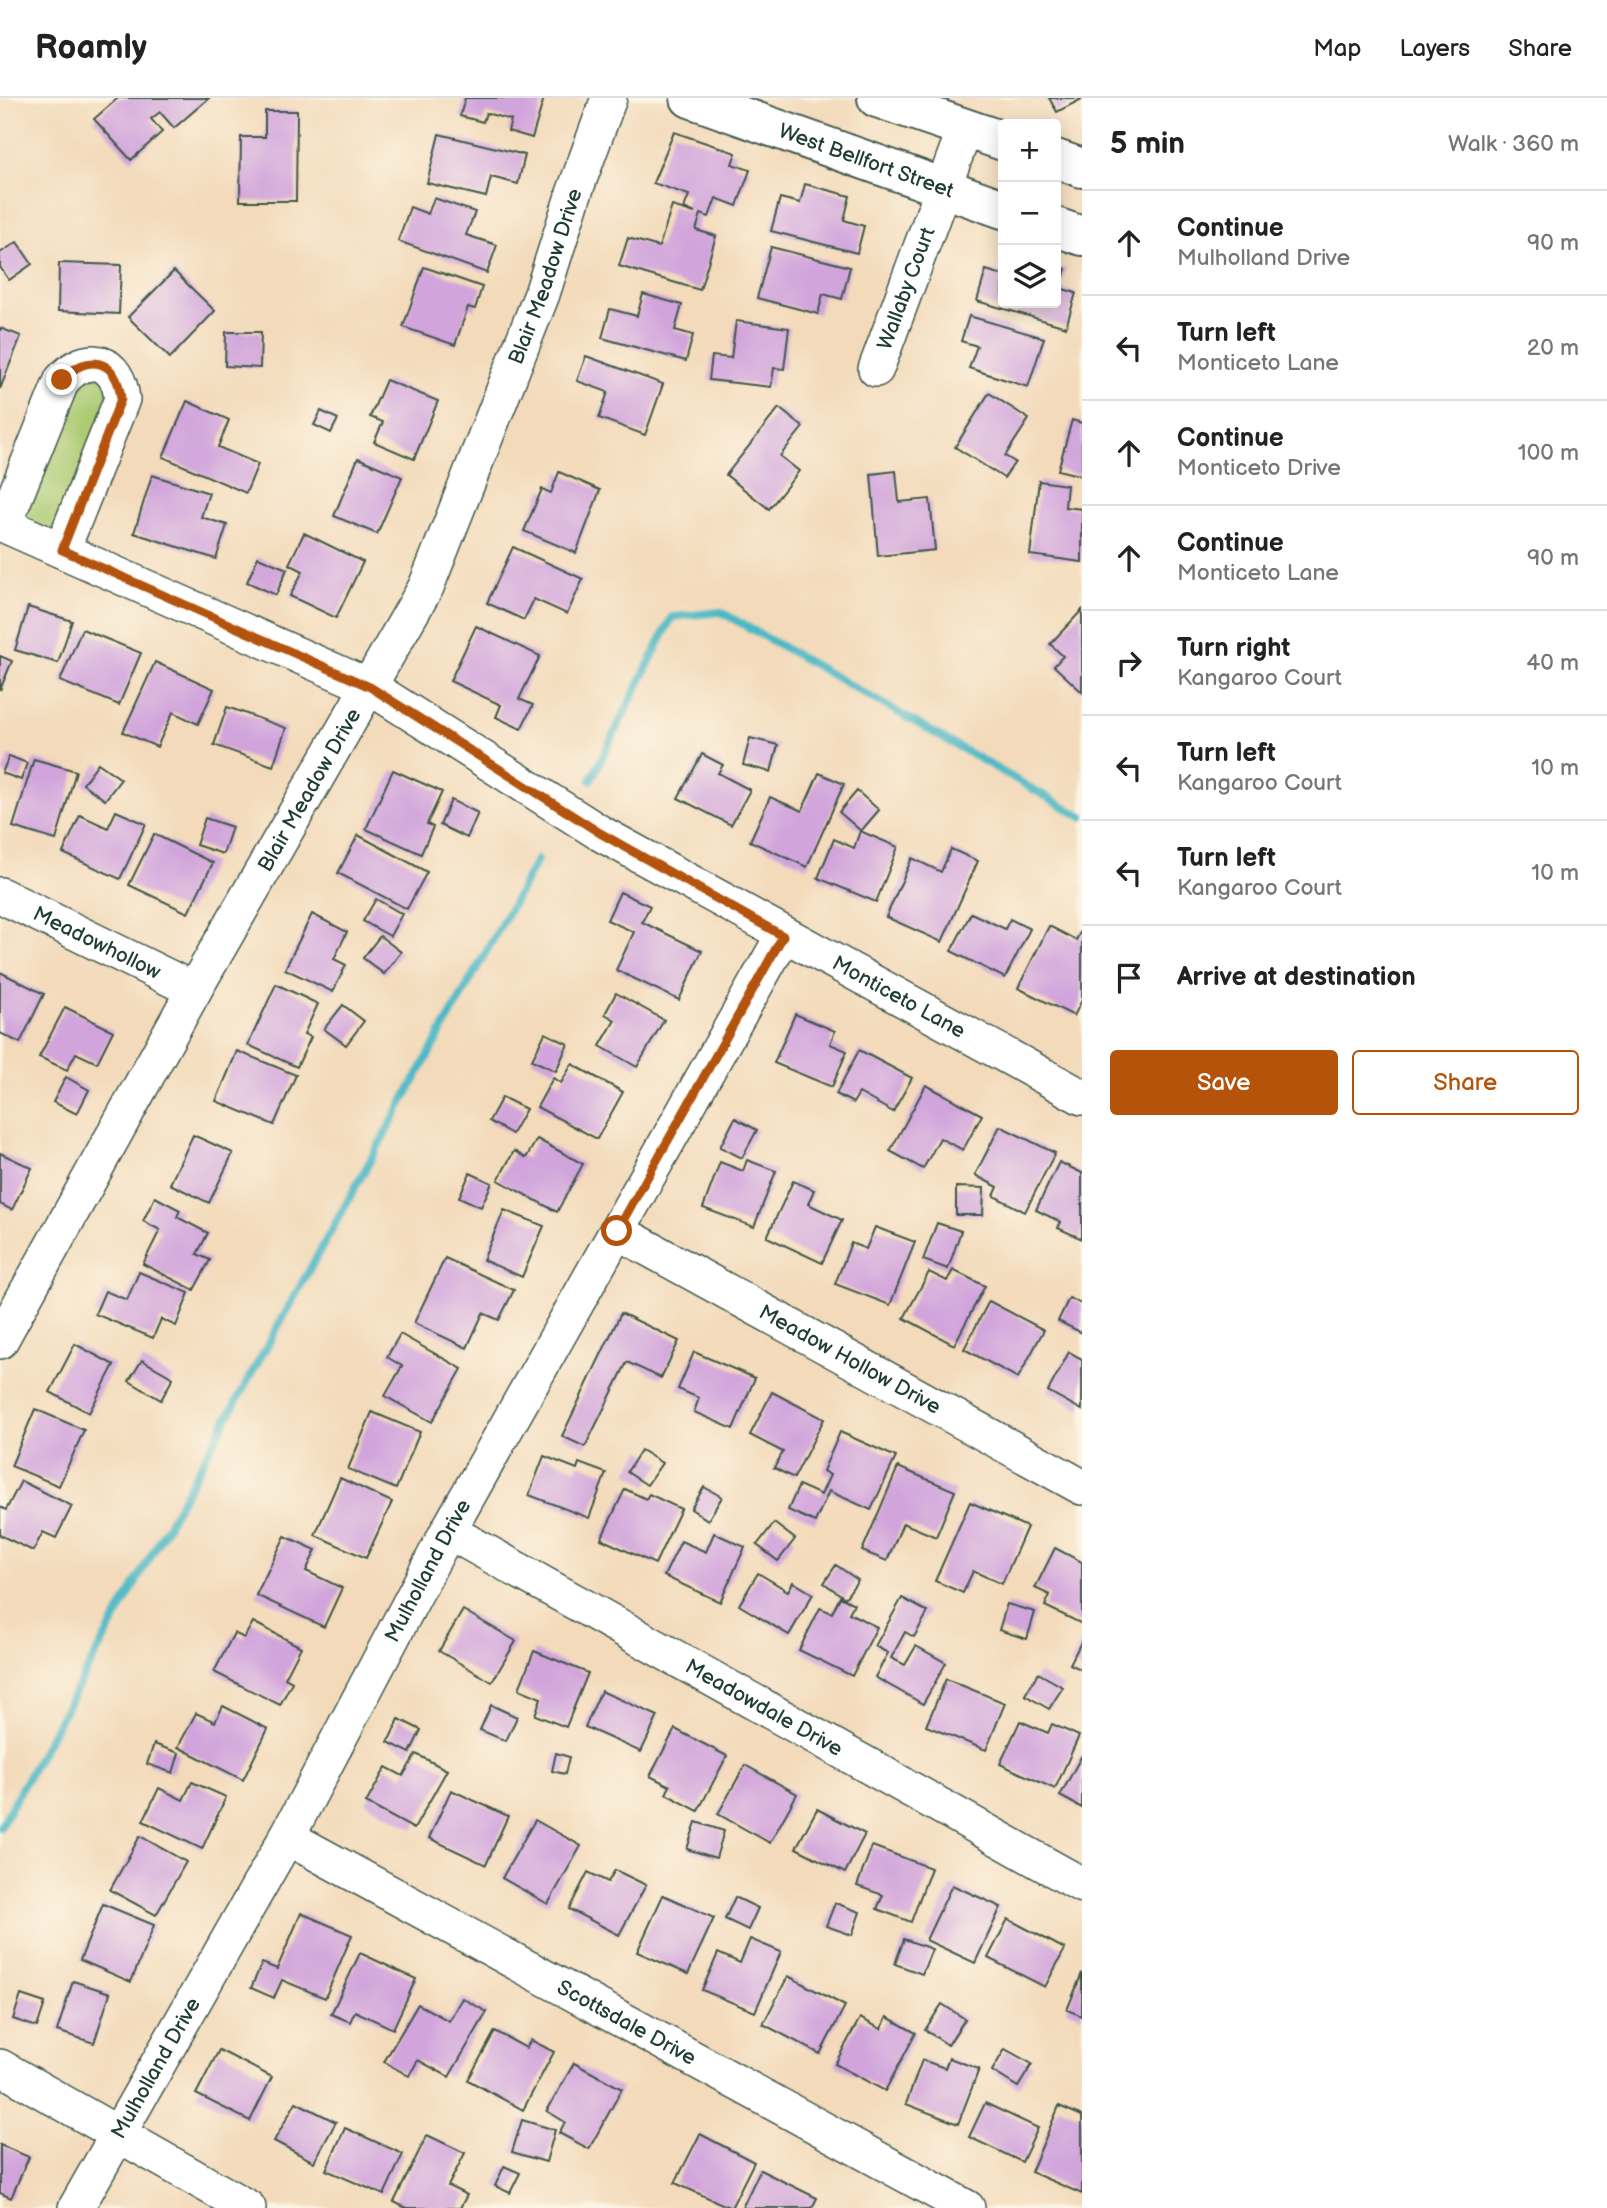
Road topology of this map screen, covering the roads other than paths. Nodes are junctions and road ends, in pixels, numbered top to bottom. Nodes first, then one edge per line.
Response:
1 (610, 98) edge
2 (690, 98) edge
3 (877, 98) edge
4 (965, 128) junction
5 (998, 139) edge
6 (1061, 161) edge
7 (1082, 168) edge
8 (943, 189) junction
9 (998, 207) edge
10 (1061, 229) edge
11 (1082, 236) edge
12 (876, 369) dead end
13 (2, 523) edge
14 (62, 550) junction
15 (370, 687) junction
16 (0, 895) edge
17 (783, 936) junction
18 (194, 990) junction
19 (1082, 1097) edge
20 (617, 1231) junction
21 (14, 1286) edge
22 (0, 1341) edge
23 (1082, 1487) edge
24 (448, 1531) junction
25 (287, 1837) junction
26 (1082, 1885) edge
27 (0, 2067) edge
28 (119, 2136) junction
29 (76, 2208) edge
30 (248, 2208) edge
31 (967, 2208) edge

1 - 15 street, Blair Meadow Drive
2 - 8 main road, West Bellfort Street
3 - 4 main road
4 - 5 main road
4 - 8 street, Wallaby Court
6 - 7 main road
8 - 9 main road, West Bellfort Street
8 - 12 street, Wallaby Court
10 - 11 main road
13 - 14 street
13 - 14 street
14 - 15 street
15 - 17 street, Monticeto Lane
15 - 18 street, Blair Meadow Drive
16 - 18 street, Meadowhollow
17 - 19 street, Monticeto Lane
17 - 20 street, Mulholland Drive
18 - 21 street, Blair Meadow Drive
20 - 23 street, Meadow Hollow Drive
20 - 24 street, Mulholland Drive
21 - 22 street, Blair Meadow Drive
24 - 25 street, Mulholland Drive
24 - 26 street, Meadowdale Drive
25 - 28 street, Mulholland Drive
25 - 31 street, Scottsdale Drive
27 - 28 street
28 - 29 street, Mulholland Drive
28 - 30 street

